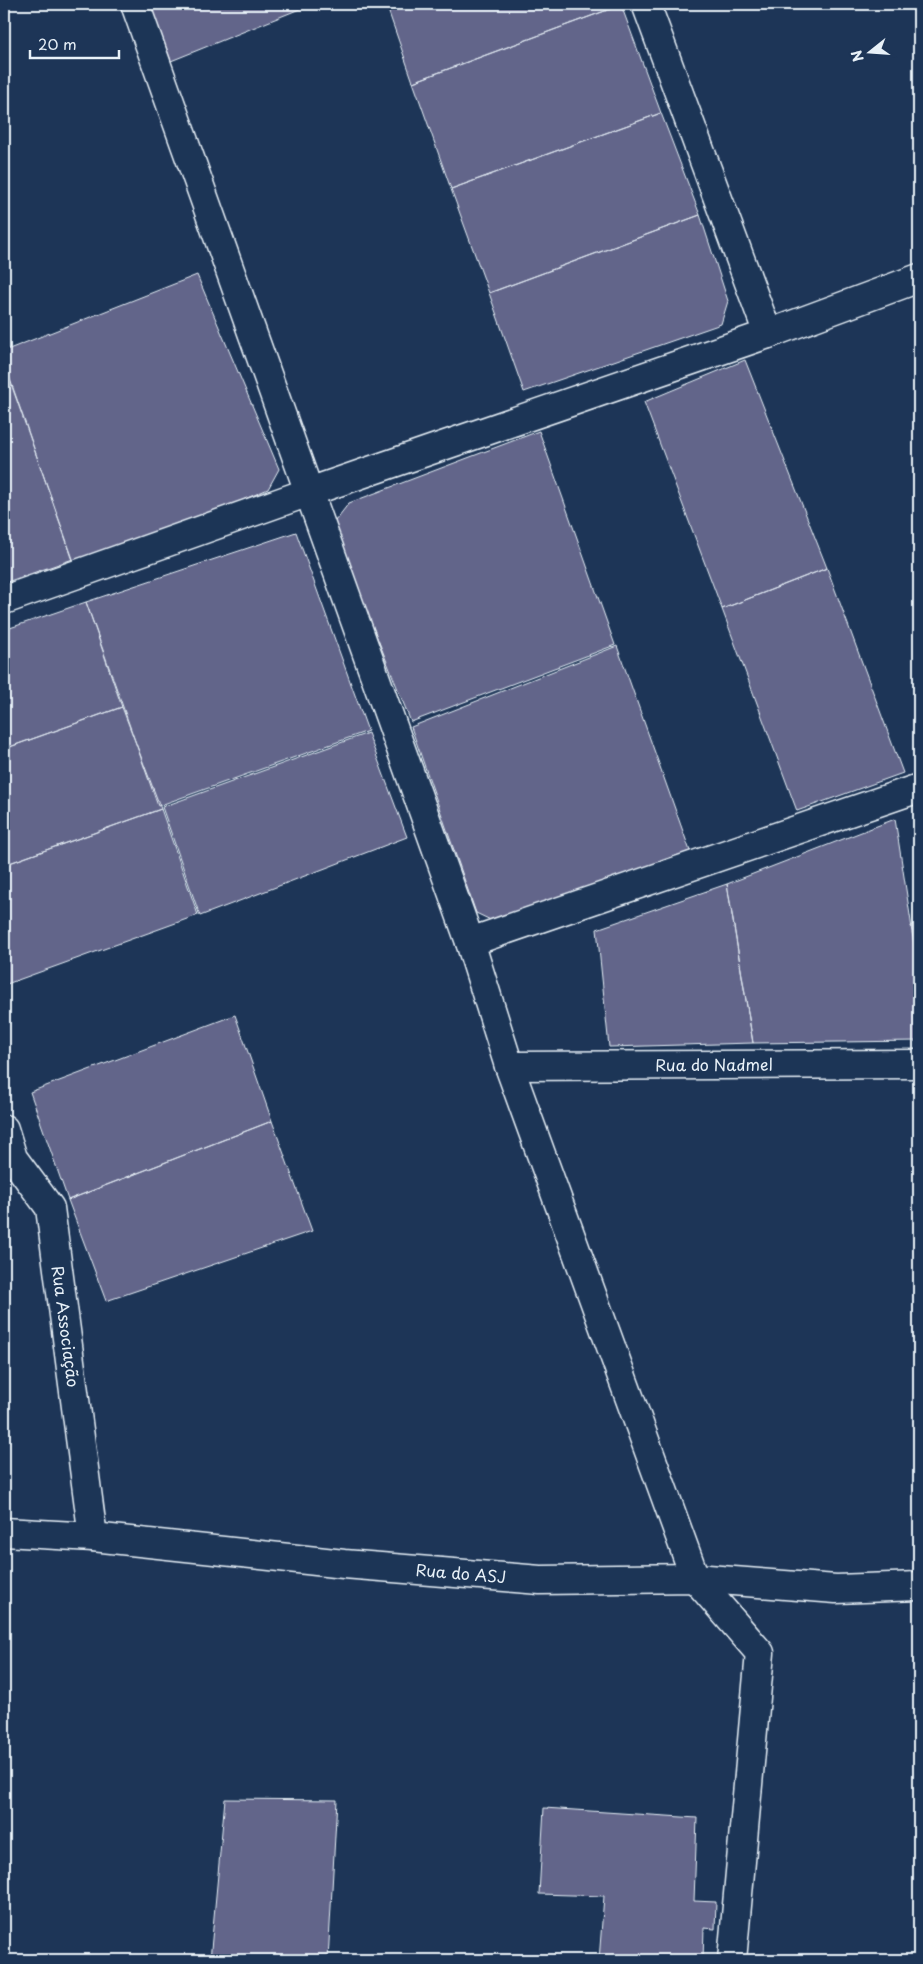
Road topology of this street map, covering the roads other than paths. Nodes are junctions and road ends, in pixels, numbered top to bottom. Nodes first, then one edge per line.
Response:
1 (135, 4) edge
2 (646, 4) edge
3 (919, 278) edge
4 (768, 334) junction
5 (309, 492) junction
6 (4, 600) edge
7 (919, 788) edge
8 (470, 942) junction
9 (919, 1064) edge
10 (509, 1066) junction
11 (4, 1129) edge
12 (8, 1159) edge
13 (4, 1532) edge
14 (94, 1536) junction
15 (695, 1578) junction
16 (919, 1586) edge
17 (732, 1960) edge

1 - 5 street
2 - 4 street
3 - 4 street
4 - 5 street
5 - 6 street
5 - 8 street
7 - 8 street
8 - 10 street
9 - 10 street, Rua do Nadmel
10 - 15 street
11 - 12 street, Rua Associação
12 - 14 street, Rua Associação
13 - 14 street, Rua do ASJ
14 - 15 street, Rua do ASJ
15 - 16 street, Rua do ASJ
15 - 17 street

